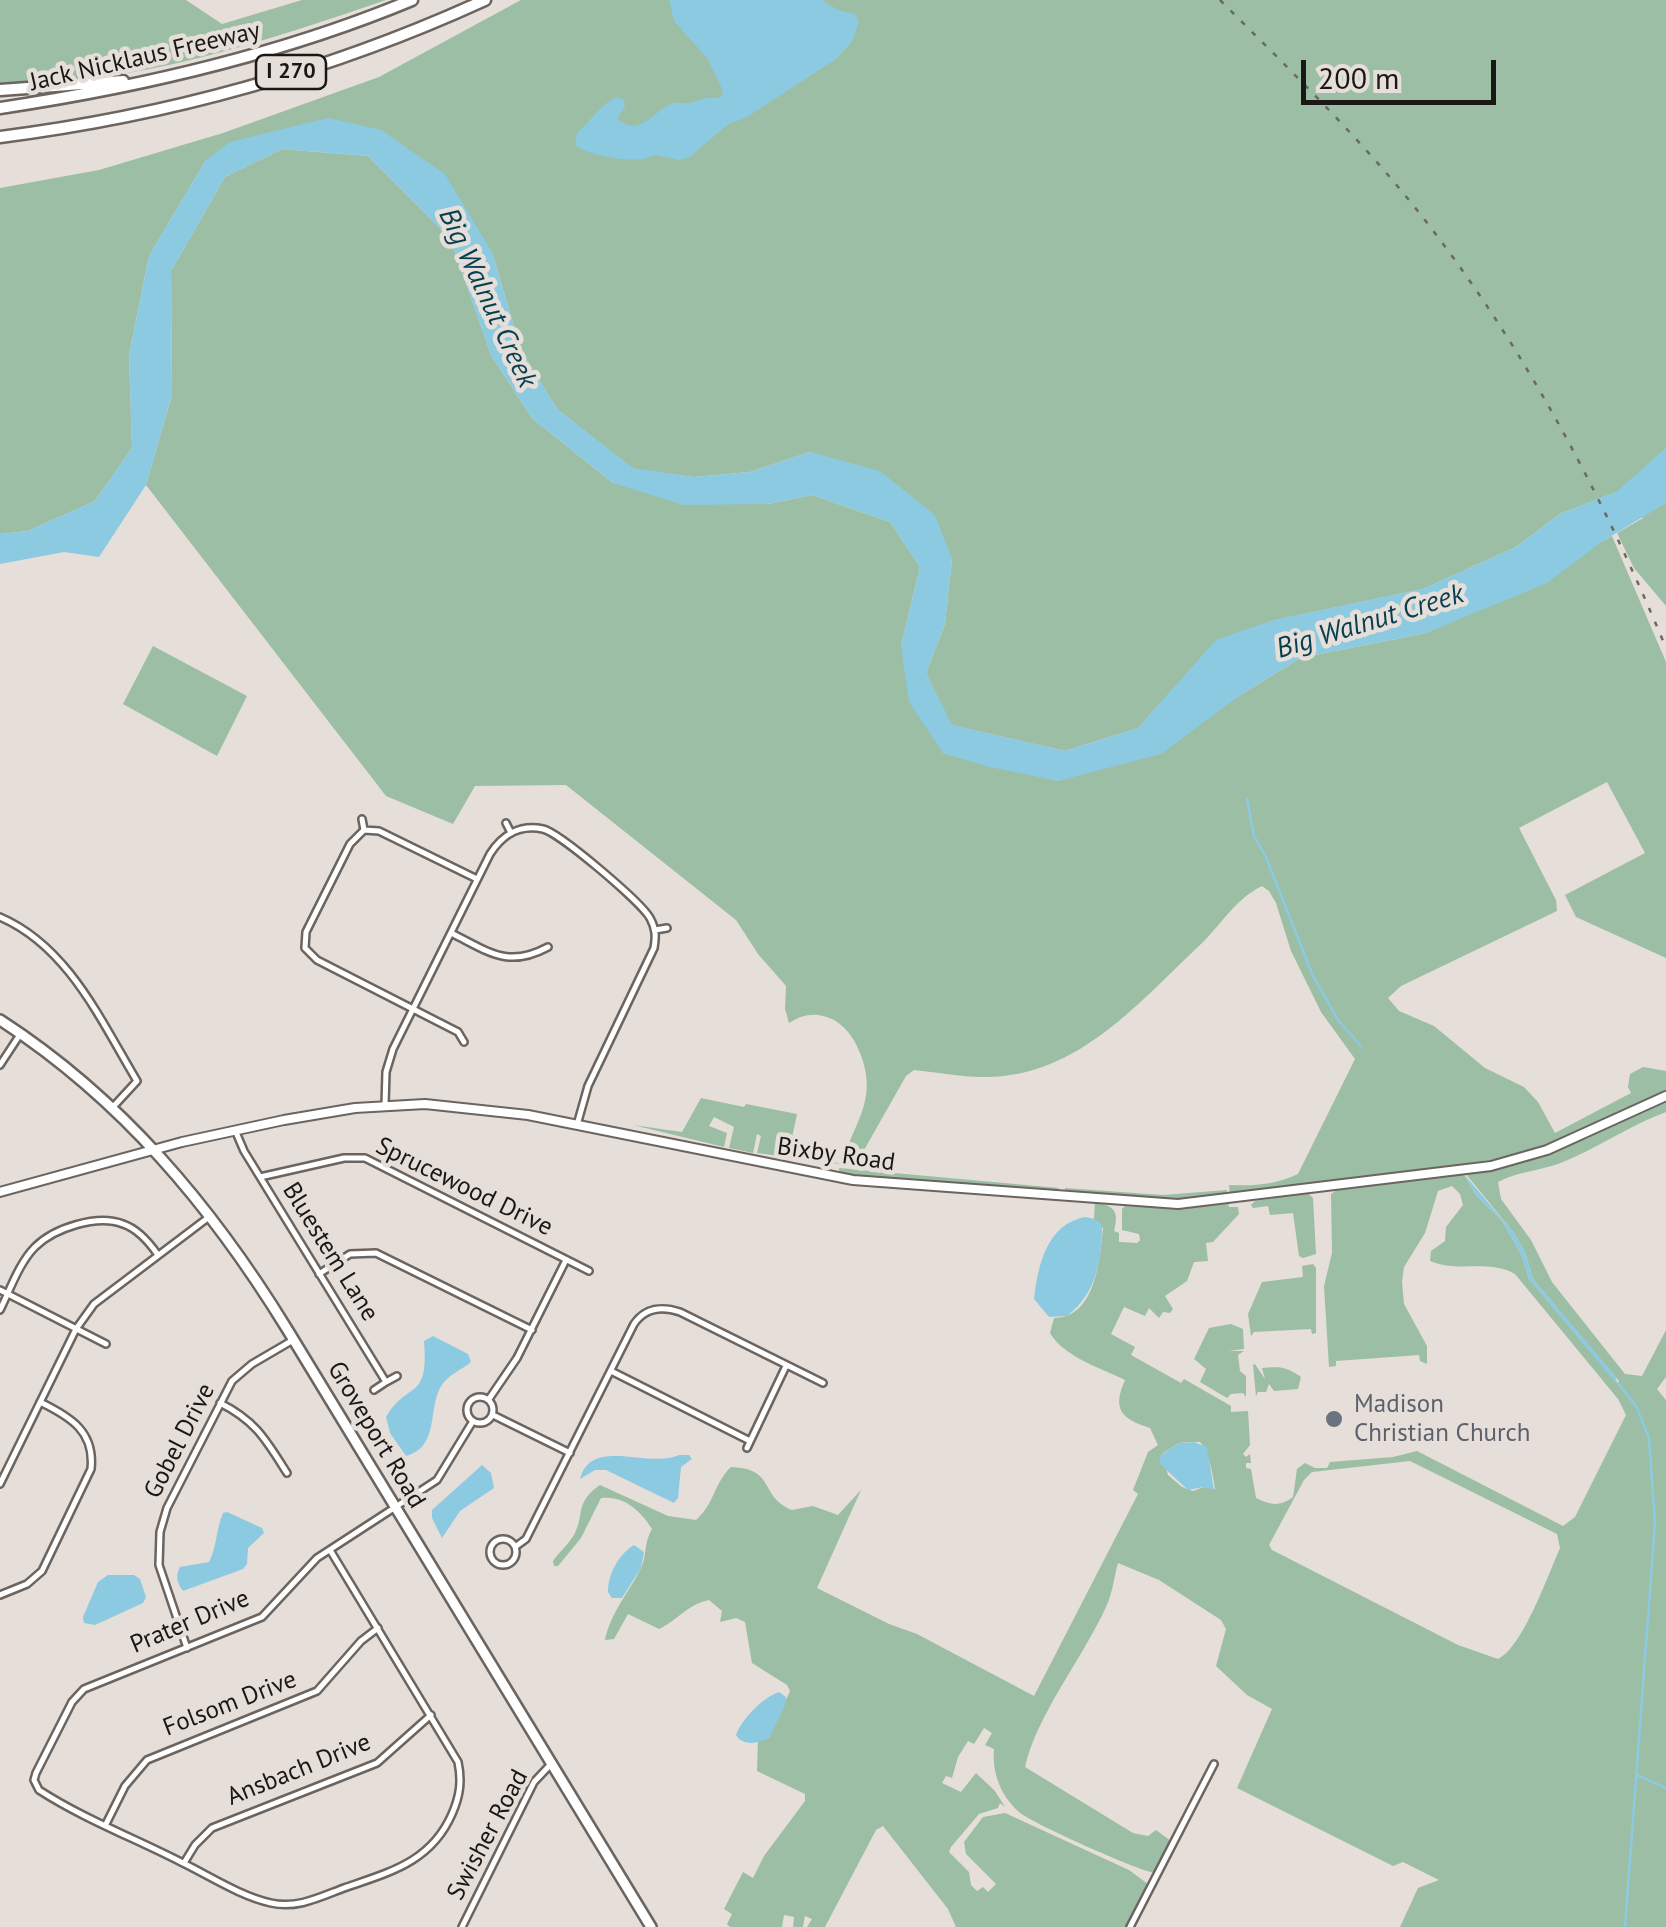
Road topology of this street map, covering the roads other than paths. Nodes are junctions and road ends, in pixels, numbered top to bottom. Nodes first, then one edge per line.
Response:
1 (412, 0) edge
2 (485, 0) edge
3 (144, 83) junction
4 (0, 90) edge
5 (0, 108) edge
6 (0, 136) edge
7 (362, 820) dead end
8 (506, 823) dead end
9 (364, 830) junction
10 (511, 833) junction
11 (477, 879) junction
12 (0, 917) edge
13 (666, 928) dead end
14 (655, 930) junction
15 (451, 933) junction
16 (548, 947) dead end
17 (305, 948) junction
18 (296, 950) dead end
19 (413, 1008) junction
20 (0, 1020) edge
21 (20, 1034) junction
22 (464, 1042) dead end
23 (0, 1065) edge
24 (1666, 1096) edge
25 (385, 1106) junction
26 (112, 1108) junction
27 (578, 1124) junction
28 (235, 1130) junction
29 (155, 1149) junction
30 (260, 1177) junction
31 (0, 1192) edge
32 (211, 1215) junction
33 (158, 1255) junction
34 (566, 1260) junction
35 (588, 1271) dead end
36 (318, 1274) junction
37 (0, 1290) edge
38 (8, 1294) junction
39 (0, 1310) edge
40 (76, 1329) junction
41 (532, 1330) junction
42 (294, 1340) junction
43 (106, 1344) dead end
44 (786, 1366) junction
45 (611, 1371) junction
46 (398, 1376) dead end
47 (386, 1382) junction
48 (822, 1383) dead end
49 (374, 1390) dead end
50 (488, 1399) junction
51 (40, 1402) junction
52 (220, 1404) junction
53 (493, 1415) junction
54 (473, 1421) junction
55 (570, 1452) junction
56 (287, 1474) dead end
57 (0, 1484) edge
58 (396, 1506) junction
59 (515, 1548) junction
60 (330, 1550) junction
61 (0, 1594) edge
62 (378, 1628) junction
63 (188, 1648) junction
64 (431, 1715) junction
65 (551, 1764) junction
66 (1214, 1764) dead end
67 (106, 1824) junction
68 (184, 1863) junction
69 (462, 1927) edge
70 (651, 1927) edge
71 (1130, 1927) edge

1 - 3 highway, Jack Nicklaus Freeway / I 270
2 - 6 highway, Jack Nicklaus Freeway / I 270
3 - 4 highway
3 - 5 highway, Jack Nicklaus Freeway / I 270
7 - 9 street
8 - 10 street
9 - 11 street
9 - 17 street
10 - 11 street
10 - 14 street
11 - 15 street
12 - 26 street
13 - 14 street
14 - 27 street
15 - 16 street
15 - 19 street
17 - 18 street
17 - 19 street
19 - 22 street
19 - 25 street
20 - 21 main road, Groveport Road
21 - 23 street
21 - 26 main road, Groveport Road
24 - 27 street, Bixby Road
25 - 27 street, Bixby Road
25 - 28 street, Bixby Road
26 - 29 main road, Groveport Road
28 - 29 street, Bixby Road
28 - 30 street, Bluestem Lane
29 - 31 street, Bixby Road
29 - 32 main road, Groveport Road
30 - 34 street, Sprucewood Drive
30 - 36 street, Bluestem Lane
32 - 33 street
32 - 42 main road, Groveport Road
33 - 38 street
33 - 40 street
34 - 35 street, Sprucewood Drive
34 - 41 street
36 - 41 street
36 - 47 street, Bluestem Lane
37 - 38 street
38 - 39 street
38 - 40 street
40 - 43 street
40 - 51 street
41 - 50 street
42 - 52 street, Gobel Drive
42 - 58 main road, Groveport Road
44 - 45 street
44 - 45 street
44 - 48 street
45 - 55 street
46 - 47 street
47 - 49 street
50 - 53 street
50 - 54 street
51 - 57 street
51 - 61 street
52 - 56 street
52 - 63 street, Gobel Drive
53 - 54 street
53 - 55 street
54 - 58 street, Prater Drive
55 - 59 street
58 - 60 street, Prater Drive
58 - 65 main road, Groveport Road
59 - 59 street
60 - 62 street
60 - 63 street, Prater Drive
62 - 64 street
62 - 67 street, Folsom Drive
63 - 67 street, Prater Drive
64 - 68 street, Ansbach Drive
64 - 68 street
65 - 69 street, Swisher Road
65 - 70 main road, Groveport Road
66 - 71 street
67 - 68 street

